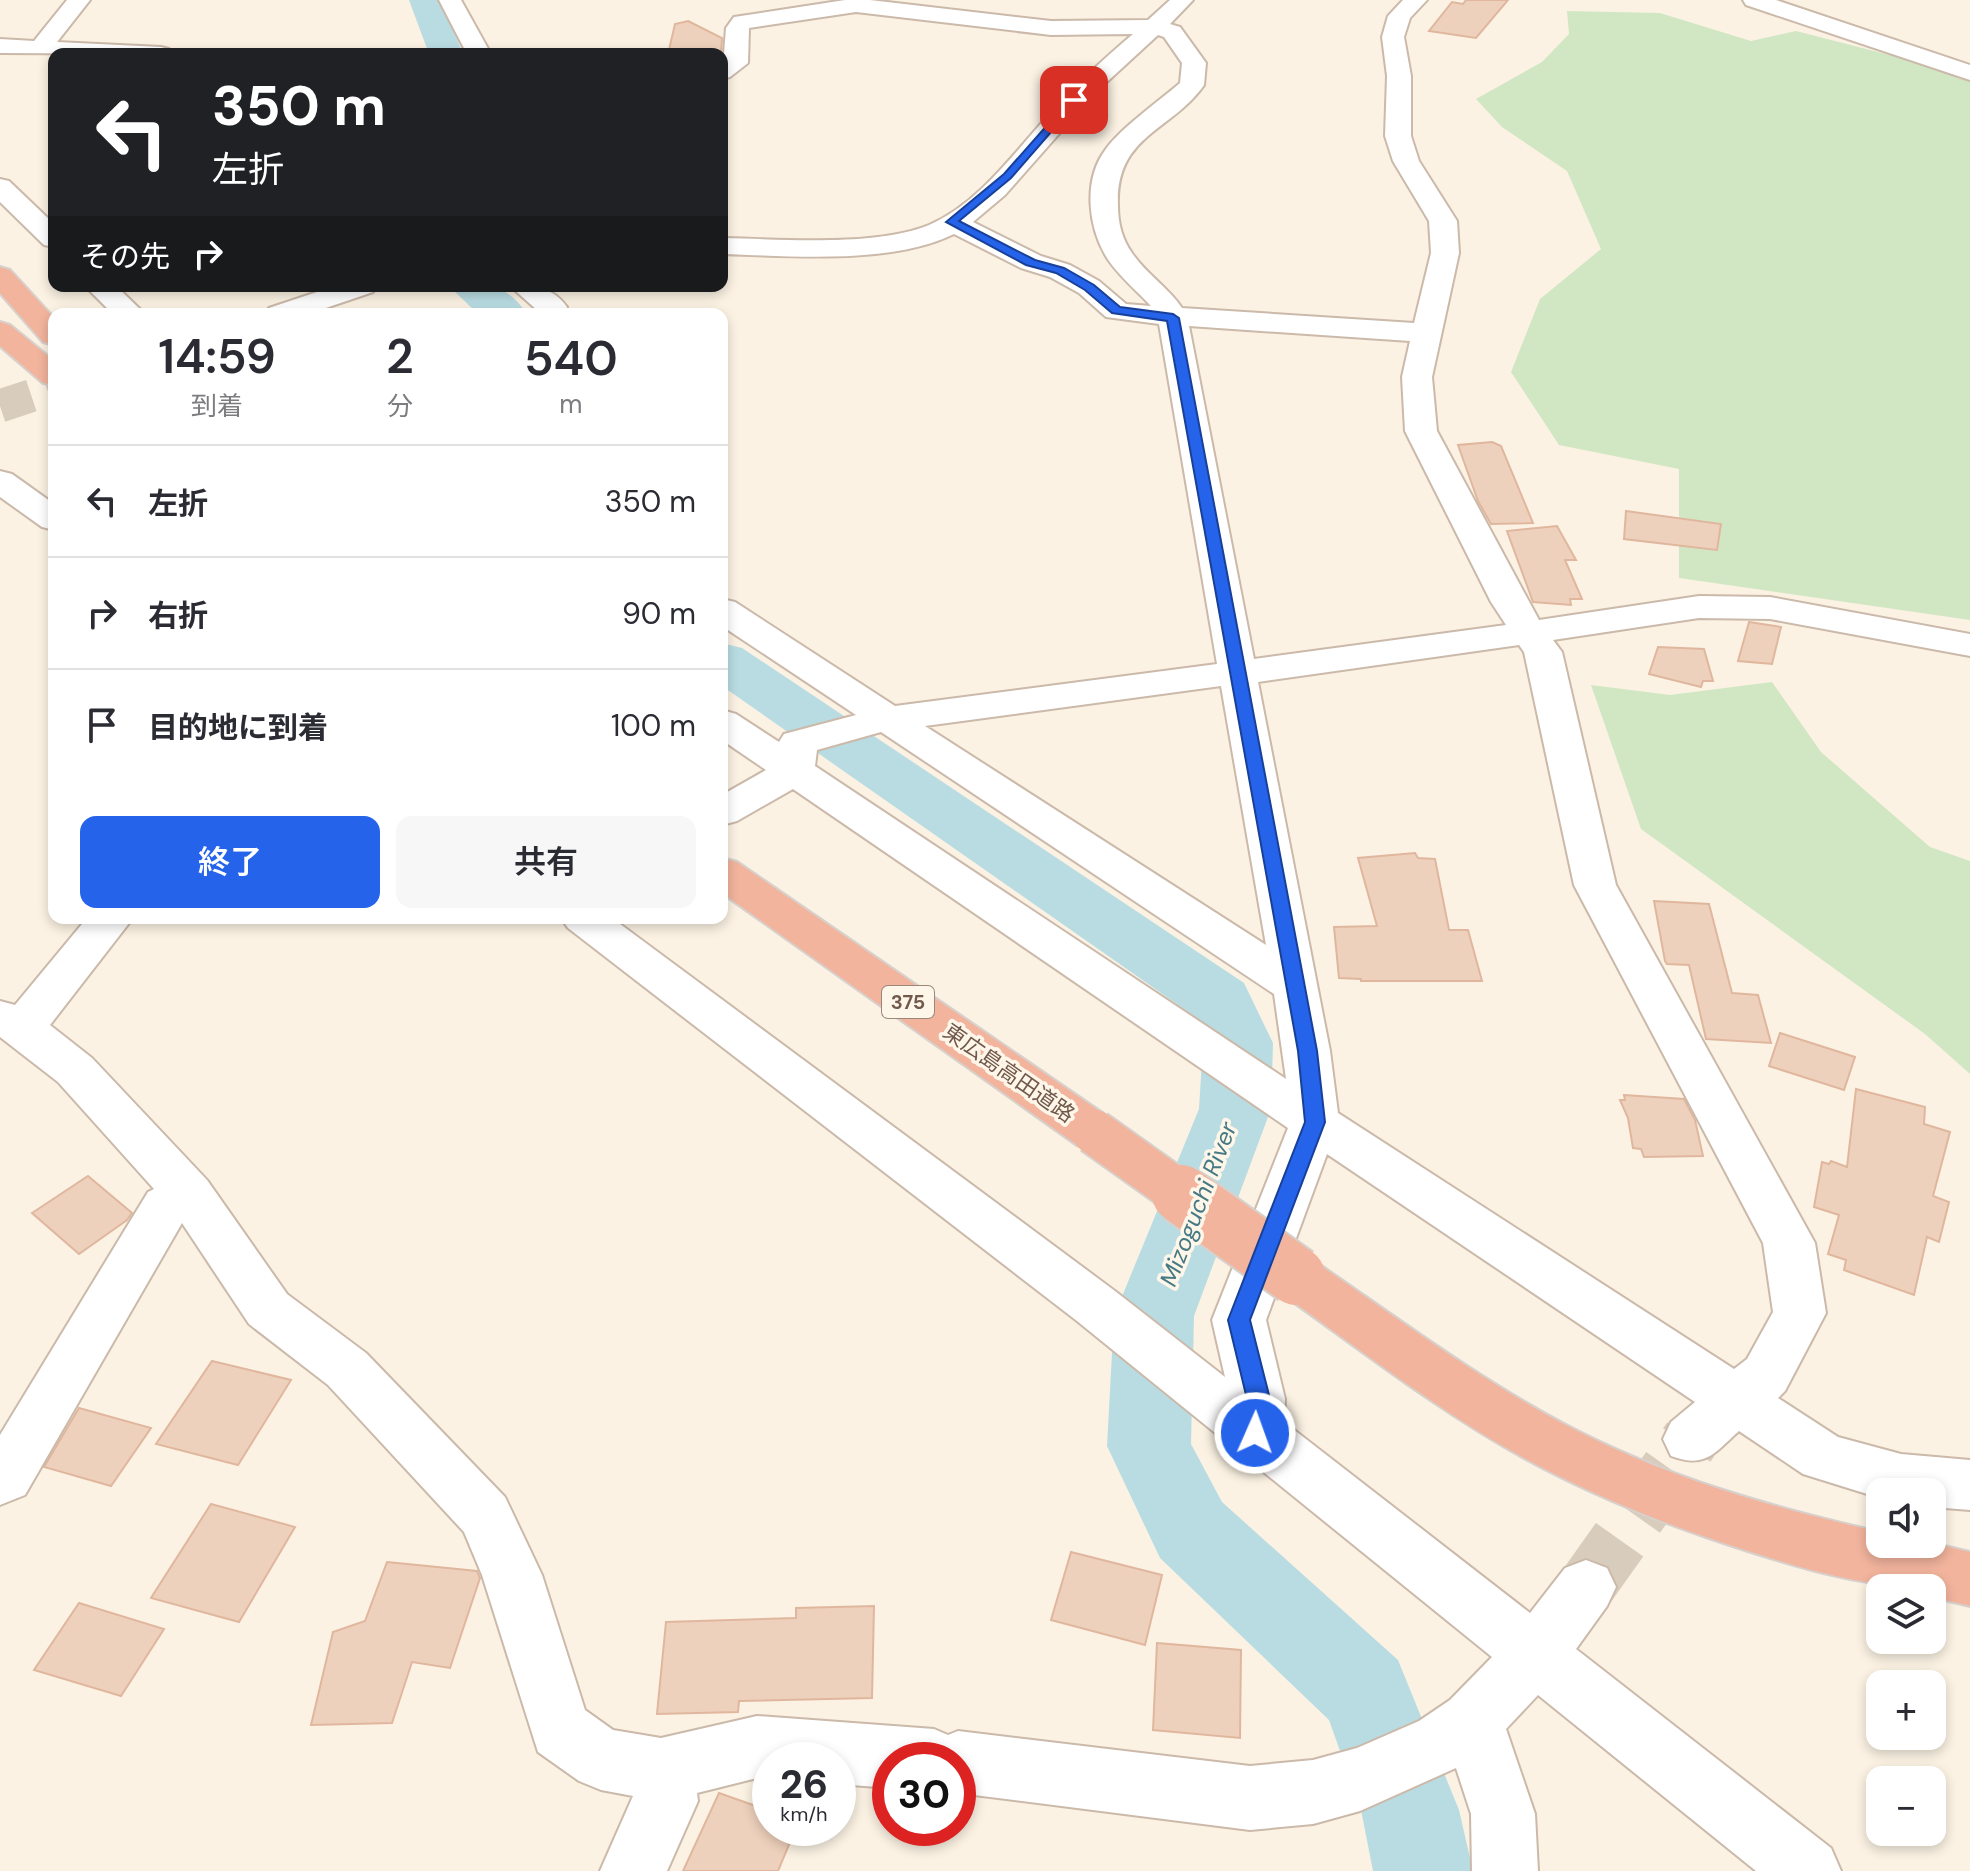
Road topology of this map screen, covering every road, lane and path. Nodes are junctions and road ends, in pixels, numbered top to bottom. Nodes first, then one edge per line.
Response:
1 (79, 0) edge
2 (450, 0) edge
3 (1182, 0) edge
4 (1416, 0) edge
5 (1754, 0) edge
6 (1156, 27) junction
7 (0, 46) edge
8 (41, 47) junction
9 (58, 48) edge
10 (476, 48) edge
11 (728, 68) edge
12 (1970, 73) edge
13 (0, 187) edge
14 (35, 219) junction
15 (952, 222) junction
16 (0, 228) edge
17 (48, 233) edge
18 (728, 246) edge
19 (0, 276) edge
20 (106, 292) edge
21 (345, 292) edge
22 (532, 292) edge
23 (123, 308) edge
24 (297, 308) edge
25 (552, 308) edge
26 (1173, 318) junction
27 (48, 329) edge
28 (0, 331) edge
29 (1427, 333) junction
30 (5, 366) edge
31 (48, 371) edge
32 (48, 393) edge
33 (48, 401) edge
34 (0, 481) edge
35 (48, 516) edge
36 (728, 614) edge
37 (1529, 633) junction
38 (1970, 645) edge
39 (1237, 674) junction
40 (886, 719) junction
41 (728, 726) edge
42 (794, 771) junction
43 (728, 809) edge
44 (728, 876) edge
45 (105, 924) edge
46 (591, 924) edge
47 (1295, 986) junction
48 (11, 1023) edge
49 (1315, 1122) junction
50 (189, 1194) junction
51 (1735, 1398) junction
52 (1255, 1433) junction
53 (1691, 1439) tunnel mouth
54 (0, 1480) edge
55 (1970, 1485) edge
56 (1970, 1579) edge
57 (1586, 1587) tunnel mouth
58 (1535, 1655) junction
59 (1456, 1732) junction
60 (872, 1755) edge
61 (976, 1764) edge
62 (661, 1770) junction
63 (633, 1871) edge
64 (1505, 1871) edge
65 (1808, 1871) edge

1 - 8 street
2 - 10 street
3 - 6 street
4 - 29 street
5 - 12 street
6 - 11 street
6 - 15 street
6 - 26 street
7 - 8 street
8 - 9 street
13 - 14 street
14 - 16 street
14 - 17 street
15 - 18 street
15 - 26 street
19 - 27 highway
20 - 23 street
21 - 24 street
22 - 25 street
26 - 29 street
26 - 39 street
28 - 31 highway
29 - 37 street
30 - 32 highway
30 - 33 highway
34 - 35 street
36 - 40 street
37 - 38 street
37 - 39 street
37 - 51 street
39 - 40 street
39 - 47 street
40 - 42 street
40 - 47 street
41 - 42 street
42 - 43 street
42 - 49 street
44 - 56 highway, 東広島高田道路 / 375, bridge
45 - 48 street
46 - 52 street
47 - 49 street
48 - 50 street
49 - 51 street
49 - 52 street
50 - 54 street
50 - 62 street
51 - 53 street
51 - 55 street
52 - 58 street
57 - 58 street
58 - 59 street
58 - 65 street
59 - 61 street
59 - 64 street
60 - 62 street
62 - 63 street

